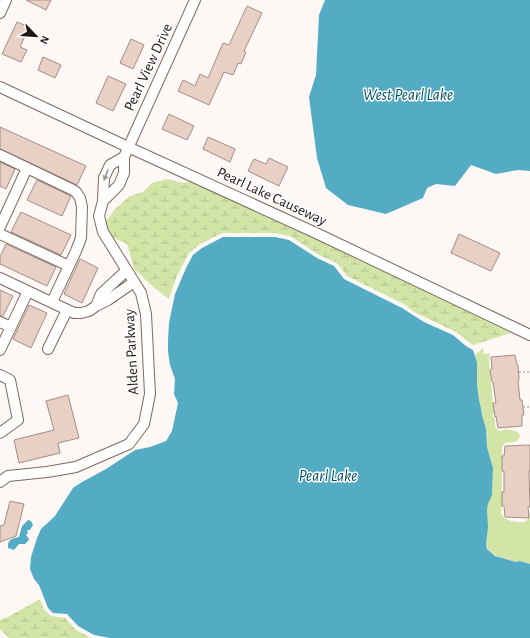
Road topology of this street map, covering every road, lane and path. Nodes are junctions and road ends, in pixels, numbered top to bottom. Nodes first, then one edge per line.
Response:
1 (6, 0) edge
2 (195, 0) edge
3 (0, 13) edge
4 (0, 87) edge
5 (126, 152) junction
6 (0, 155) edge
7 (27, 168) junction
8 (103, 200) junction
9 (0, 227) edge
10 (0, 234) edge
11 (69, 266) junction
12 (127, 270) junction
13 (0, 278) edge
14 (134, 282) junction
15 (28, 291) junction
16 (52, 302) junction
17 (96, 306) junction
18 (67, 310) junction
19 (0, 322) edge
20 (11, 327) junction
21 (530, 335) edge
22 (48, 349) dead end
23 (0, 350) edge
24 (519, 372) dead end
25 (530, 372) edge
26 (0, 375) edge
27 (530, 407) edge
28 (523, 408) dead end
29 (0, 433) edge
30 (0, 482) edge

1 - 3 street
2 - 5 street, Pearl View Drive
4 - 5 street, Pearl Lake Causeway
5 - 8 street
5 -> 8 street, Alden Parkway
5 - 21 street, Pearl Lake Causeway
6 - 7 street
7 - 9 street
7 - 11 street
8 - 12 street, Alden Parkway
10 - 11 street
11 - 16 street
12 - 14 street, Alden Parkway
12 - 17 street
13 - 15 street
14 - 17 street
14 - 30 street, Alden Parkway
15 - 16 street
15 - 20 street
16 - 18 street
17 - 18 street
18 - 22 street
19 - 20 street
20 - 23 street
24 - 25 path
26 - 29 street
27 - 28 path

